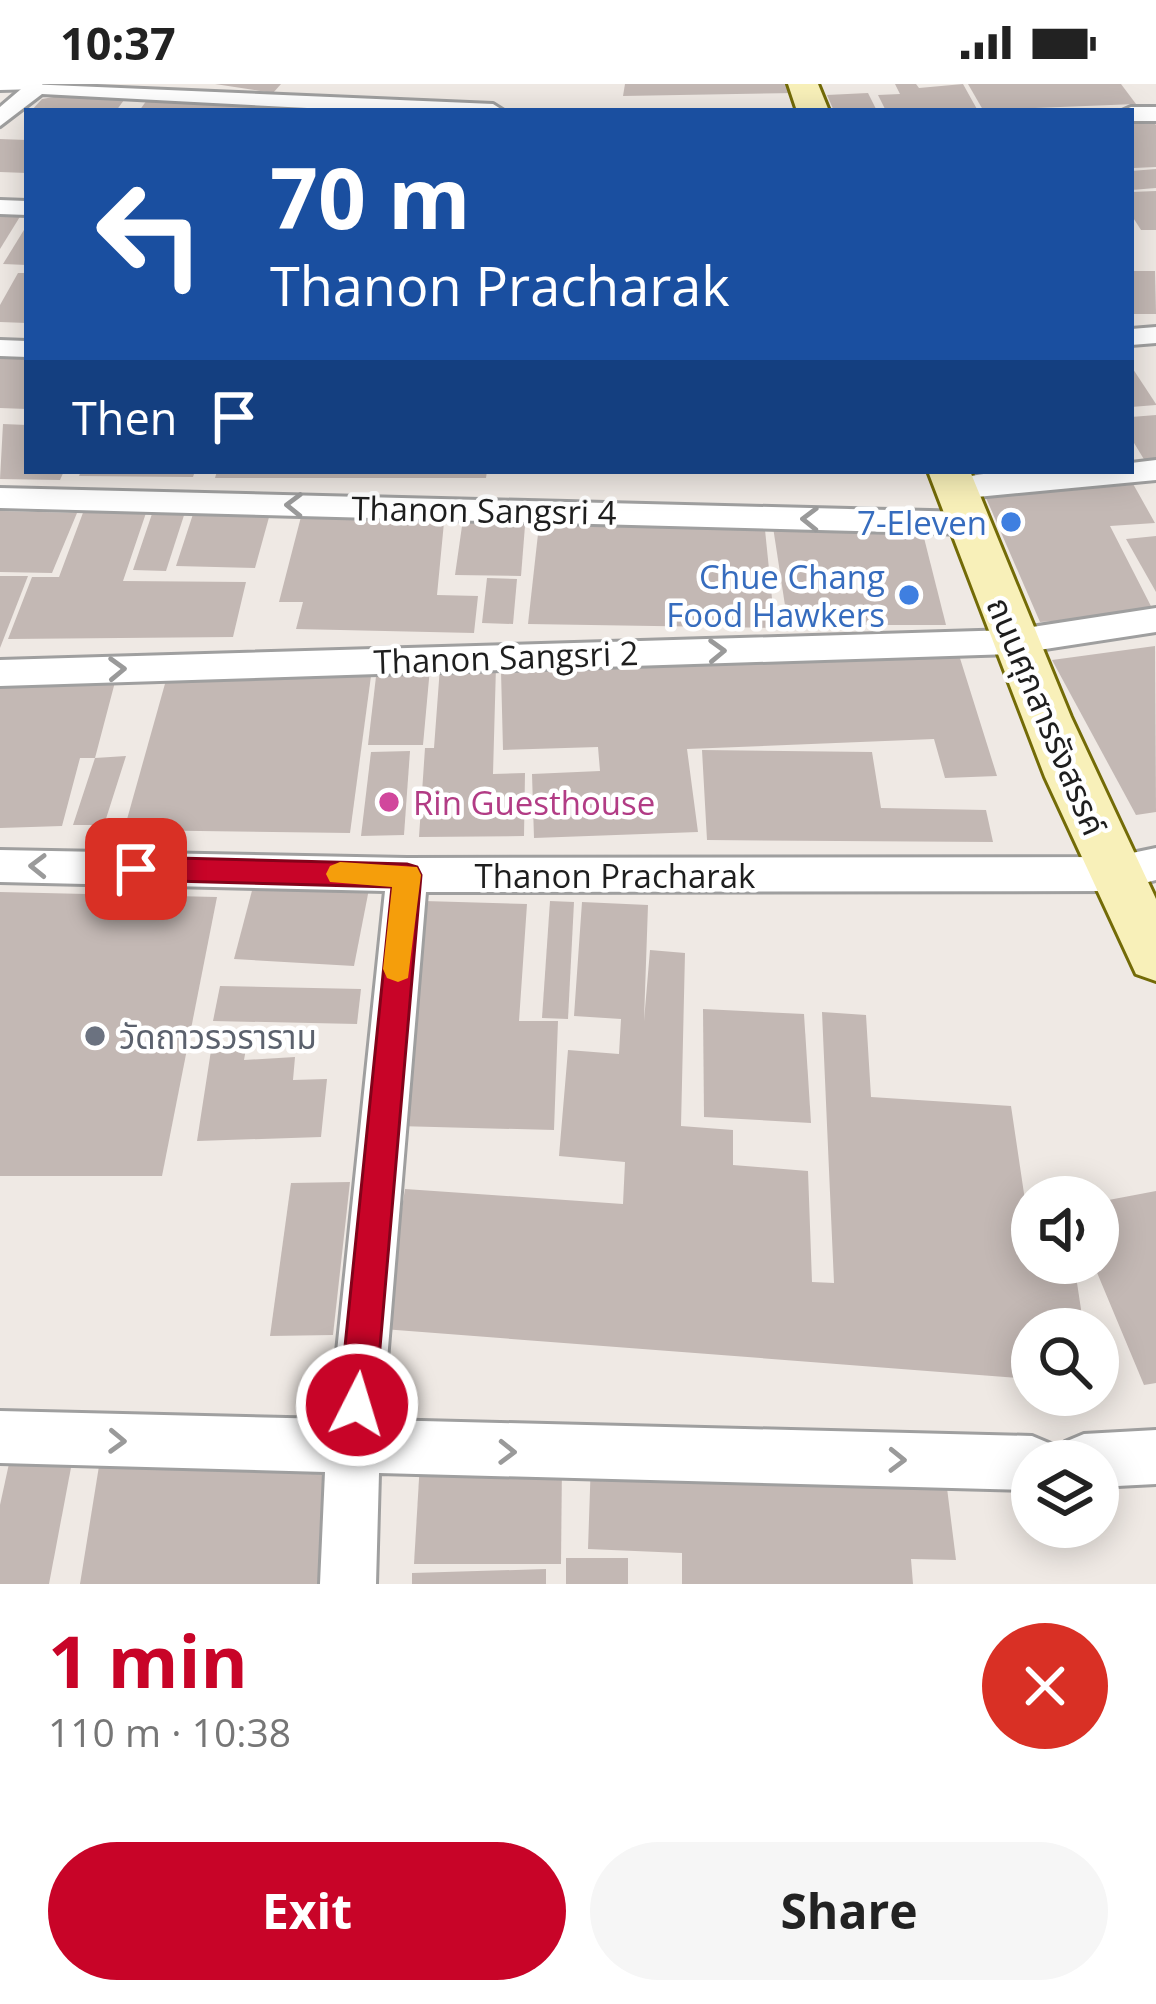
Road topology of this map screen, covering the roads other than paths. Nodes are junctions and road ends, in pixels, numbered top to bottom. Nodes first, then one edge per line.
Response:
1 (38, 86) edge
2 (0, 87) edge
3 (438, 108) edge
4 (0, 119) edge
5 (1123, 474) edge
6 (958, 494) edge
7 (0, 498) edge
8 (1156, 620) edge
9 (1012, 641) junction
10 (0, 673) edge
11 (0, 866) edge
12 (1135, 869) edge
13 (407, 875) junction
14 (1156, 956) edge
15 (0, 1436) edge
16 (353, 1449) junction
17 (1156, 1457) edge
18 (1119, 1459) edge
19 (1011, 1463) edge
20 (348, 1584) edge

1 - 2 lane
1 - 3 street
1 - 4 street
5 - 6 street, Thanon Sangsri 4
6 -> 7 street, Thanon Sangsri 4
6 - 9 street, ถนนศุภสารรังสรรค์
8 - 9 street, Thanon Sangsri 2
10 -> 9 street, Thanon Sangsri 2
9 - 12 street, ถนนศุภสารรังสรรค์
13 -> 11 street, Thanon Pracharak
12 - 13 street, Thanon Pracharak
12 - 14 street, ถนนศุภสารรังสรรค์
13 - 16 street
15 -> 16 street
16 -> 19 street
16 - 20 street
17 - 18 street

